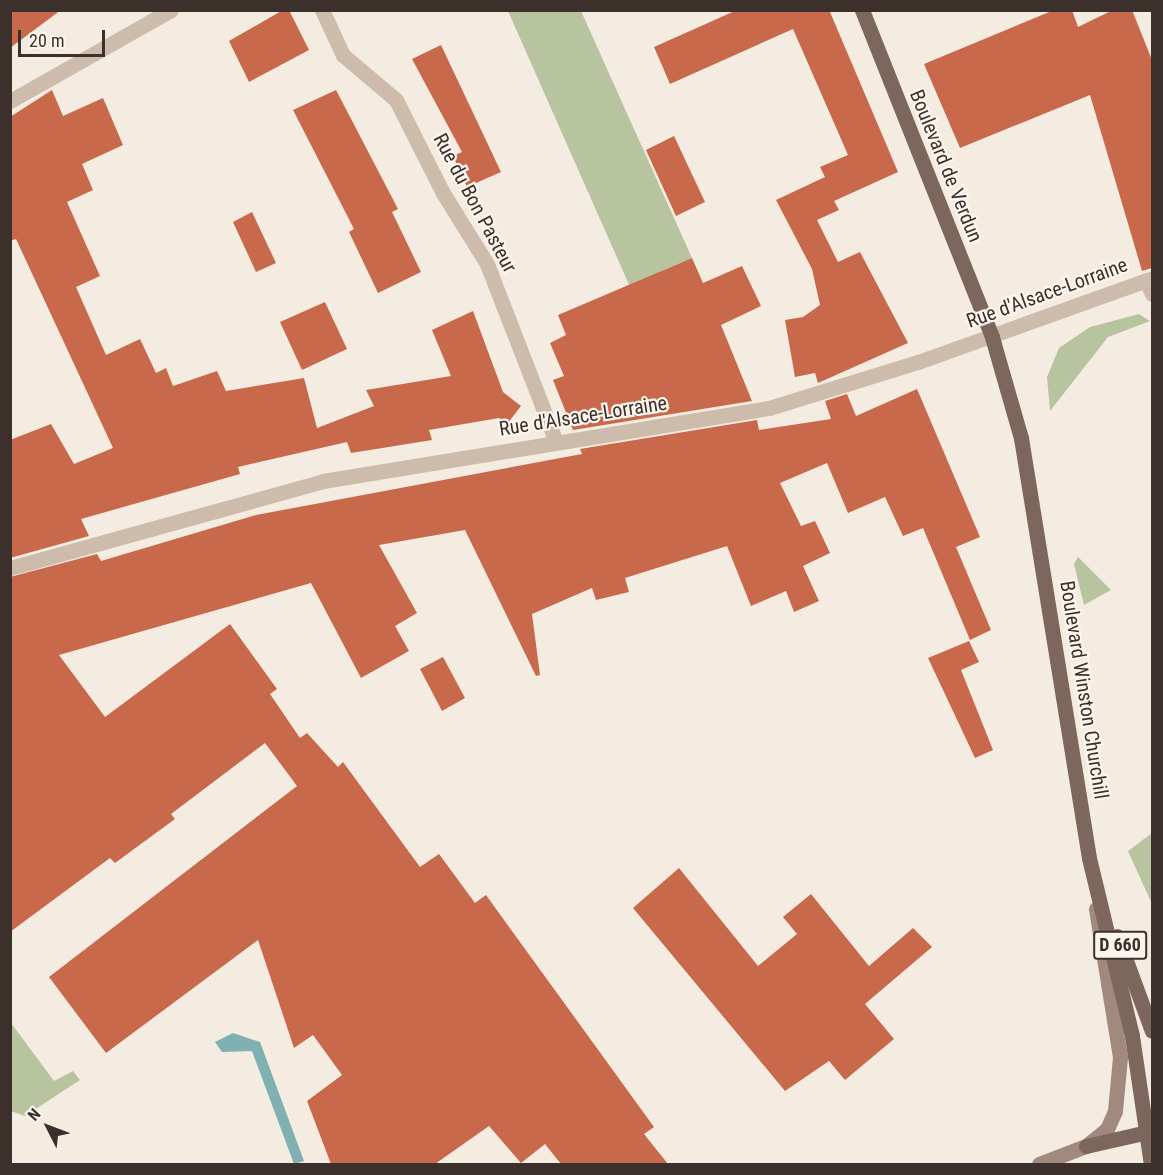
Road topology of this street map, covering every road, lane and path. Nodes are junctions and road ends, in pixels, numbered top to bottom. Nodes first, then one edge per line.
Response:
1 (171, 10) edge
2 (322, 10) edge
3 (862, 10) edge
4 (10, 101) edge
5 (1150, 284) edge
6 (992, 337) junction
7 (555, 440) junction
8 (10, 568) edge
9 (1089, 858) junction
10 (1152, 1031) edge
11 (1150, 1132) edge
12 (1086, 1146) junction
13 (1039, 1164) edge
14 (1151, 1164) edge

1 - 4 street
2 - 7 street, Rue du Bon Pasteur
3 - 6 main road, Boulevard de Verdun
5 - 6 street, Rue d'Alsace-Lorraine
6 - 7 street, Rue d'Alsace-Lorraine
6 - 9 main road, Boulevard Winston Churchill
7 - 8 street, Rue d'Alsace-Lorraine
9 - 10 main road, D 660
9 - 11 main road, Boulevard Winston Churchill
9 - 12 main road, D 660
11 - 12 main road, D 660
11 - 14 main road
12 - 13 main road, D 660

